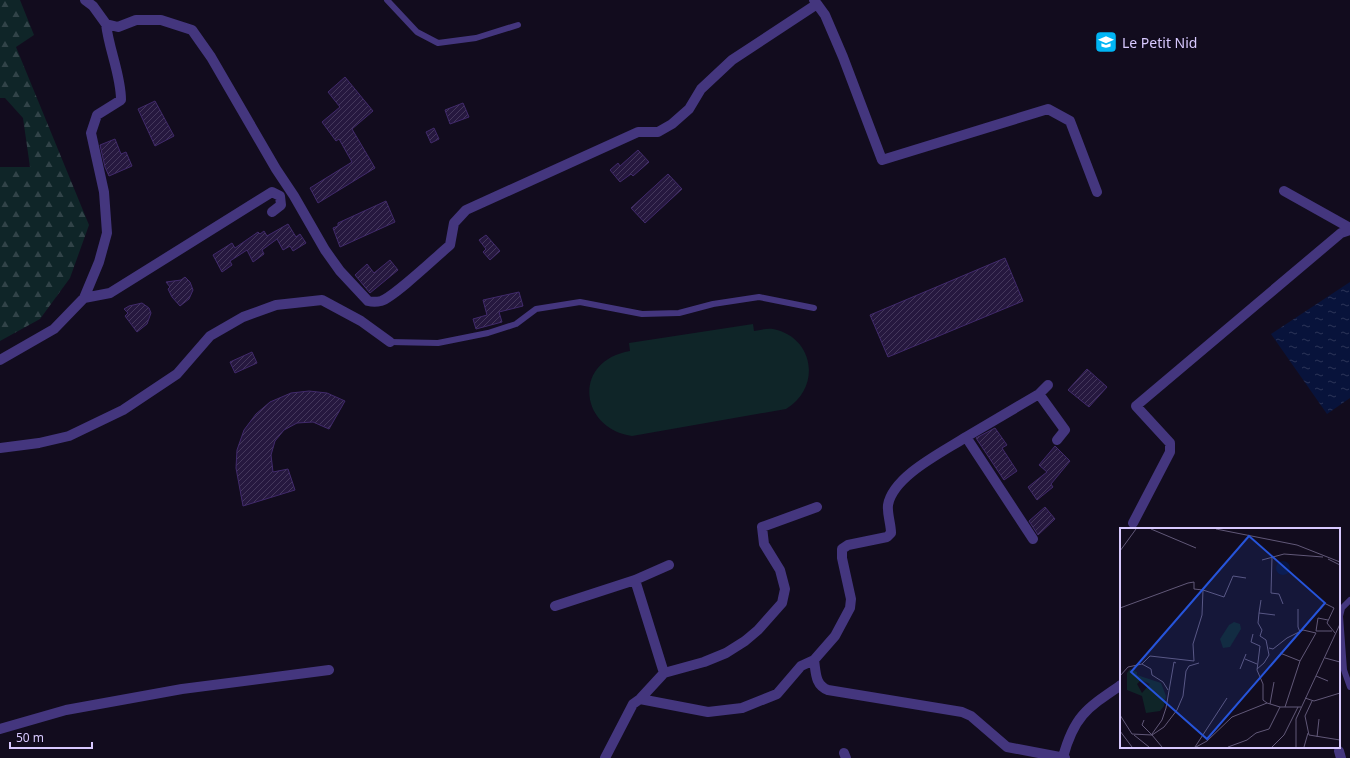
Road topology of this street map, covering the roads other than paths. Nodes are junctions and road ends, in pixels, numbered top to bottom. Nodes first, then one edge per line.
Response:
1 (85, 0) edge
2 (387, 0) edge
3 (815, 2) edge
4 (106, 24) junction
5 (518, 25) dead end
6 (1284, 191) dead end
7 (1097, 192) dead end
8 (272, 212) dead end
9 (1347, 230) edge
10 (84, 298) junction
11 (814, 308) dead end
12 (390, 342) joint
13 (0, 360) edge
14 (1048, 385) dead end
15 (1039, 394) junction
16 (966, 437) junction
17 (1057, 440) dead end
18 (0, 448) edge
19 (817, 507) dead end
20 (1133, 523) dead end
21 (1033, 539) dead end
22 (669, 565) dead end
23 (635, 580) junction
24 (1350, 600) edge
25 (555, 606) dead end
26 (814, 660) junction
27 (329, 670) dead end
28 (664, 673) junction
29 (1120, 687) edge
30 (1350, 687) edge
31 (640, 699) junction
32 (0, 729) edge
33 (605, 758) edge
34 (1064, 758) edge

1 - 4 street
2 - 5 lane
3 - 4 street
3 - 7 street
4 - 10 street
6 - 9 street
8 - 10 street
9 - 20 street
10 - 13 street
11 - 12 lane
12 - 18 street
14 - 15 street
15 - 16 street
15 - 17 street
16 - 21 street
16 - 26 street
19 - 28 street
22 - 23 street
23 - 25 street
23 - 28 street
24 - 30 lane
26 - 31 street
26 - 34 street
27 - 32 street
28 - 31 street
29 - 34 street
31 - 33 street

